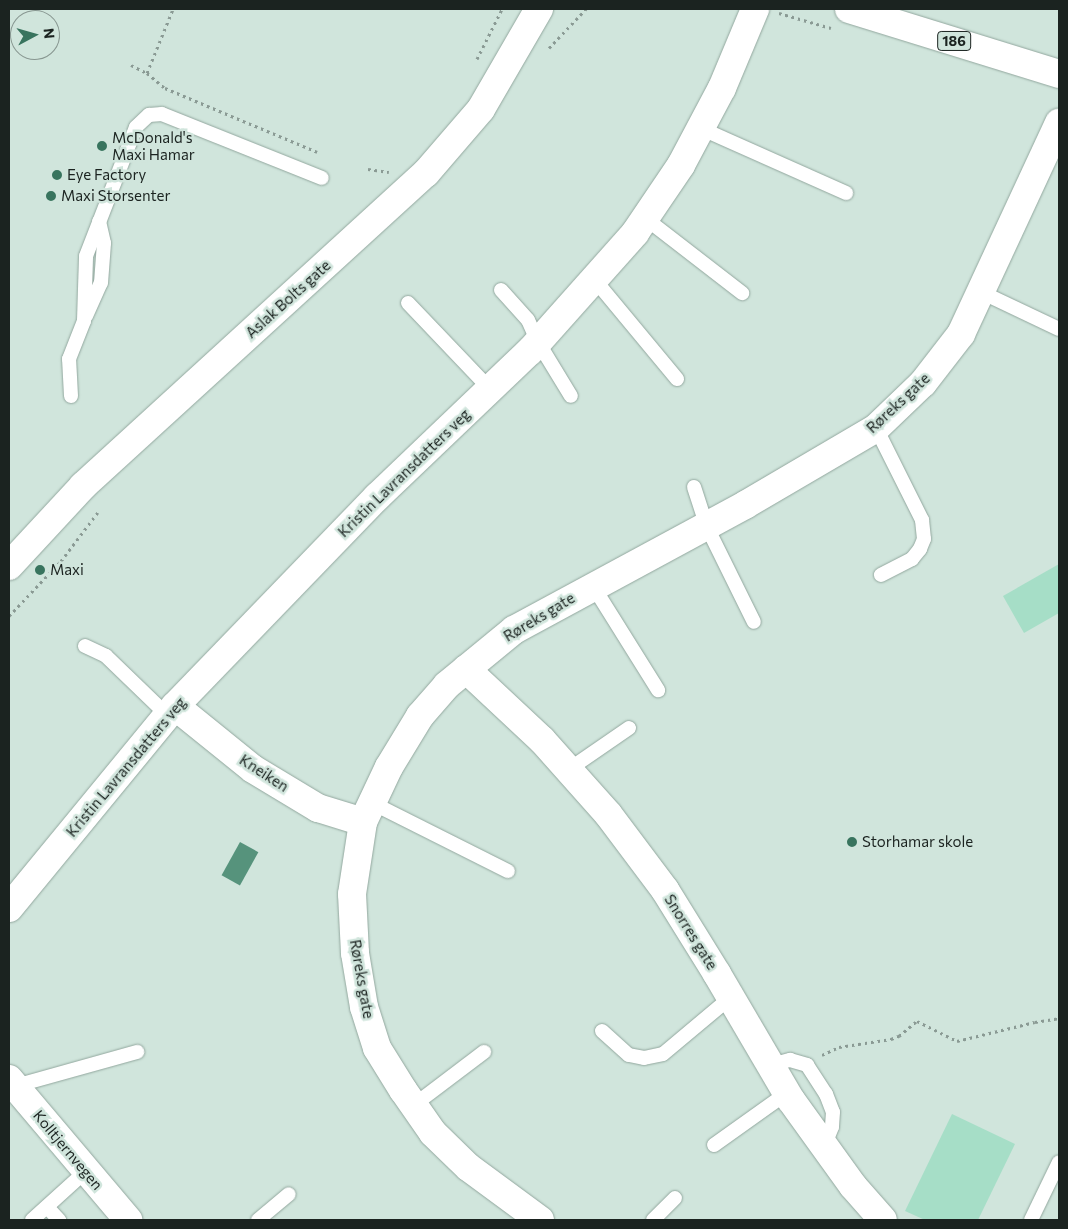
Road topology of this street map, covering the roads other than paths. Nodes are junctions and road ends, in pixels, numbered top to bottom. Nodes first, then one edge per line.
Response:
1 (539, 9) edge
2 (755, 9) edge
3 (849, 9) edge
4 (1059, 74) edge
5 (1059, 123) edge
6 (700, 128) junction
7 (322, 178) dead end
8 (846, 193) dead end
9 (645, 218) junction
10 (594, 279) junction
11 (501, 290) dead end
12 (981, 292) junction
13 (742, 293) dead end
14 (408, 303) dead end
15 (1059, 330) edge
16 (538, 342) junction
17 (678, 379) dead end
18 (490, 389) junction
19 (70, 396) dead end
20 (571, 396) dead end
21 (876, 428) junction
22 (694, 487) dead end
23 (706, 525) junction
24 (9, 566) edge
25 (881, 575) dead end
26 (593, 586) junction
27 (754, 622) dead end
28 (86, 646) dead end
29 (466, 669) junction
30 (658, 690) dead end
31 (171, 711) junction
32 (630, 728) dead end
33 (568, 770) junction
34 (367, 812) junction
35 (508, 871) dead end
36 (9, 908) edge
37 (731, 997) junction
38 (602, 1031) dead end
39 (136, 1052) dead end
40 (484, 1052) dead end
41 (770, 1065) junction
42 (12, 1083) edge
43 (787, 1093) junction
44 (414, 1105) junction
45 (714, 1145) dead end
46 (824, 1147) junction
47 (1059, 1162) edge
48 (85, 1172) junction
49 (289, 1194) dead end
50 (675, 1198) dead end
51 (47, 1207) junction
52 (32, 1220) edge
53 (59, 1220) edge
54 (128, 1220) edge
55 (258, 1220) edge
56 (540, 1220) edge
57 (653, 1220) edge
58 (883, 1220) edge
59 (1031, 1220) edge

1 - 24 street, Aslak Bolts gate
2 - 6 street, Kristin Lavransdatters veg
3 - 4 street, 186
5 - 12 street, Røreks gate
6 - 8 lane
6 - 9 street, Kristin Lavransdatters veg
7 - 19 lane
9 - 10 street, Kristin Lavransdatters veg
9 - 13 lane
10 - 16 street, Kristin Lavransdatters veg
10 - 17 lane
11 - 16 lane
12 - 15 lane
12 - 21 street, Røreks gate
14 - 18 lane
16 - 18 street, Kristin Lavransdatters veg
16 - 20 lane
18 - 31 street, Kristin Lavransdatters veg
21 - 23 street, Røreks gate
21 - 25 lane
22 - 23 lane
23 - 26 street, Røreks gate
23 - 27 lane
26 - 29 street, Røreks gate
26 - 30 lane
28 - 31 lane
29 - 33 street, Snorres gate
29 - 34 street, Røreks gate
31 - 34 street, Kneiken
31 - 36 street, Kristin Lavransdatters veg
32 - 33 lane
33 - 37 street, Snorres gate
34 - 35 lane
34 - 44 street, Røreks gate
37 - 38 lane
37 - 41 street, Snorres gate
39 - 42 lane
40 - 44 lane
41 - 43 street, Snorres gate
41 - 46 lane
42 - 48 street, Kolltjernvegen
43 - 45 lane
43 - 46 street, Snorres gate
44 - 56 street, Røreks gate
46 - 58 street, Snorres gate
47 - 59 lane
48 - 51 lane
48 - 54 street, Kolltjernvegen
49 - 55 lane
50 - 57 lane
51 - 52 lane
51 - 53 lane

